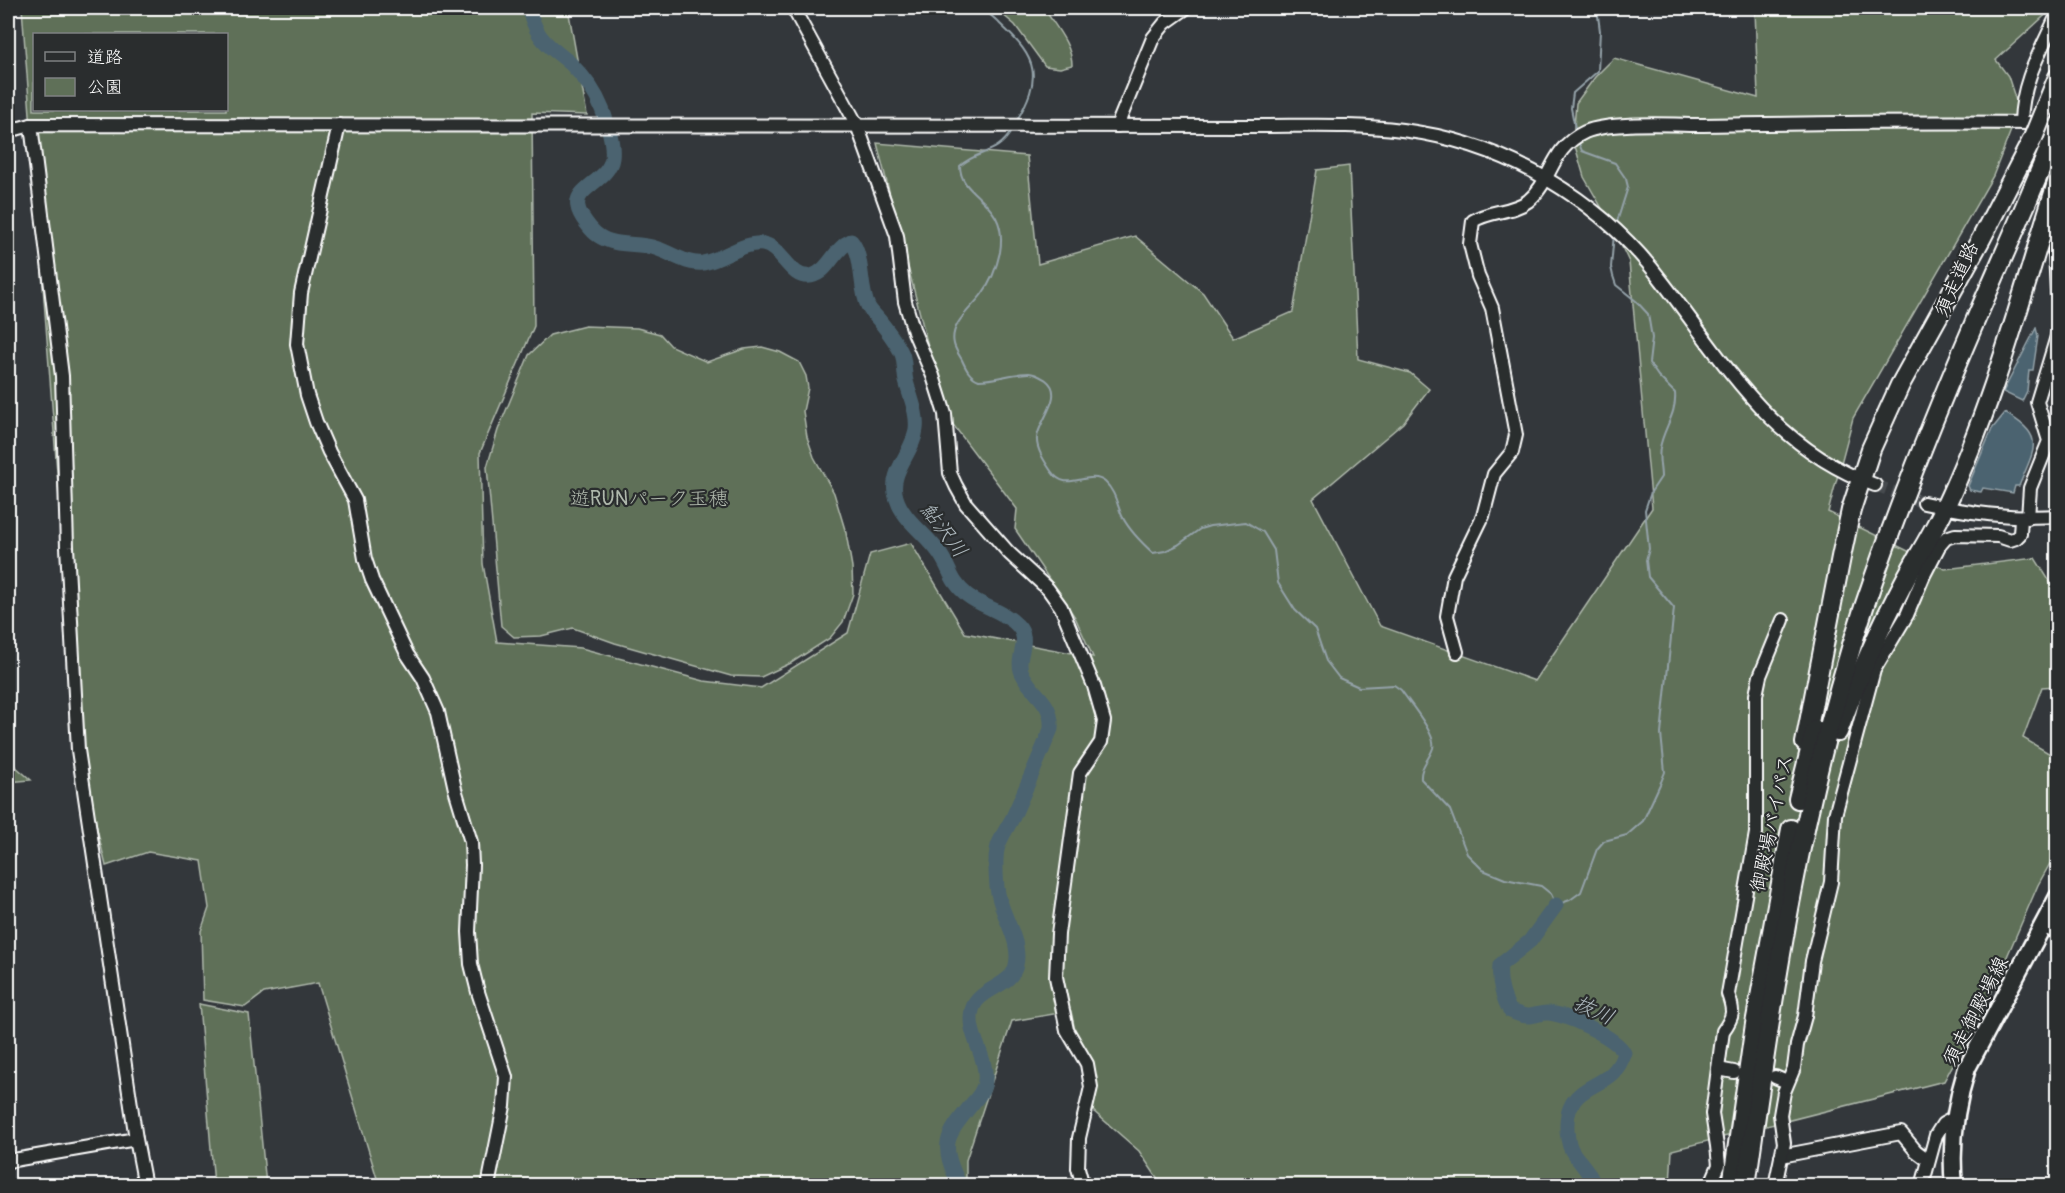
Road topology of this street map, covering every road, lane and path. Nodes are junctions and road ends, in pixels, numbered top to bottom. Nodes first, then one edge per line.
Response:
1 (793, 8) edge
2 (1186, 8) edge
3 (2058, 13) edge
4 (2058, 77) edge
5 (2050, 121) edge
6 (2021, 123) junction
7 (31, 125) junction
8 (339, 125) junction
9 (857, 125) junction
10 (1117, 126) junction
11 (8, 131) edge
12 (1545, 177) junction
13 (2058, 180) edge
14 (2058, 239) edge
15 (2058, 310) edge
16 (2058, 333) edge
17 (1868, 482) junction
18 (1902, 482) junction
19 (1924, 503) tunnel mouth
20 (1945, 508) junction
21 (2058, 516) edge
22 (2024, 518) junction
23 (1783, 620) dead end
24 (1457, 652) dead end
25 (1785, 860) junction
26 (1792, 892) junction
27 (2058, 897) edge
28 (2050, 930) edge
29 (1718, 1069) junction
30 (1734, 1072) dead end
31 (1774, 1077) dead end
32 (1787, 1082) junction
33 (1954, 1118) junction
34 (136, 1139) junction
35 (1781, 1156) junction
36 (1928, 1160) junction
37 (8, 1161) edge
38 (145, 1185) edge
39 (488, 1185) edge
40 (1083, 1185) edge
41 (1710, 1185) edge
42 (1732, 1185) edge
43 (1746, 1185) edge
44 (1775, 1185) edge
45 (1922, 1185) edge
46 (1954, 1185) edge

1 - 9 street
2 - 10 street
3 - 6 street
4 - 5 highway
5 - 6 street
5 - 17 highway
5 - 18 highway, 須走道路
6 - 12 street
7 - 8 street
7 - 11 street
7 - 34 street
8 - 9 street
8 - 39 street
9 - 10 street
9 - 40 street
10 - 12 street
12 - 17 street
12 - 24 street
13 - 20 highway
14 - 15 street
16 - 22 street
17 - 25 highway
18 - 25 highway, 御殿場バイパス
18 - 26 highway, 御殿場バイパス
19 - 20 street
20 - 22 street
20 - 26 highway
21 - 22 street
22 - 32 street
23 - 29 street
25 - 42 highway, 御殿場バイパス
26 - 43 highway, 御殿場バイパス
27 - 28 main road, 須走御殿場線
28 - 33 main road, 須走御殿場線
29 - 30 street
29 - 41 street
31 - 32 street
32 - 35 street
33 - 36 street
33 - 46 main road, 須走御殿場線
34 - 37 street
34 - 38 street
35 - 36 street
35 - 44 street
36 - 45 street

